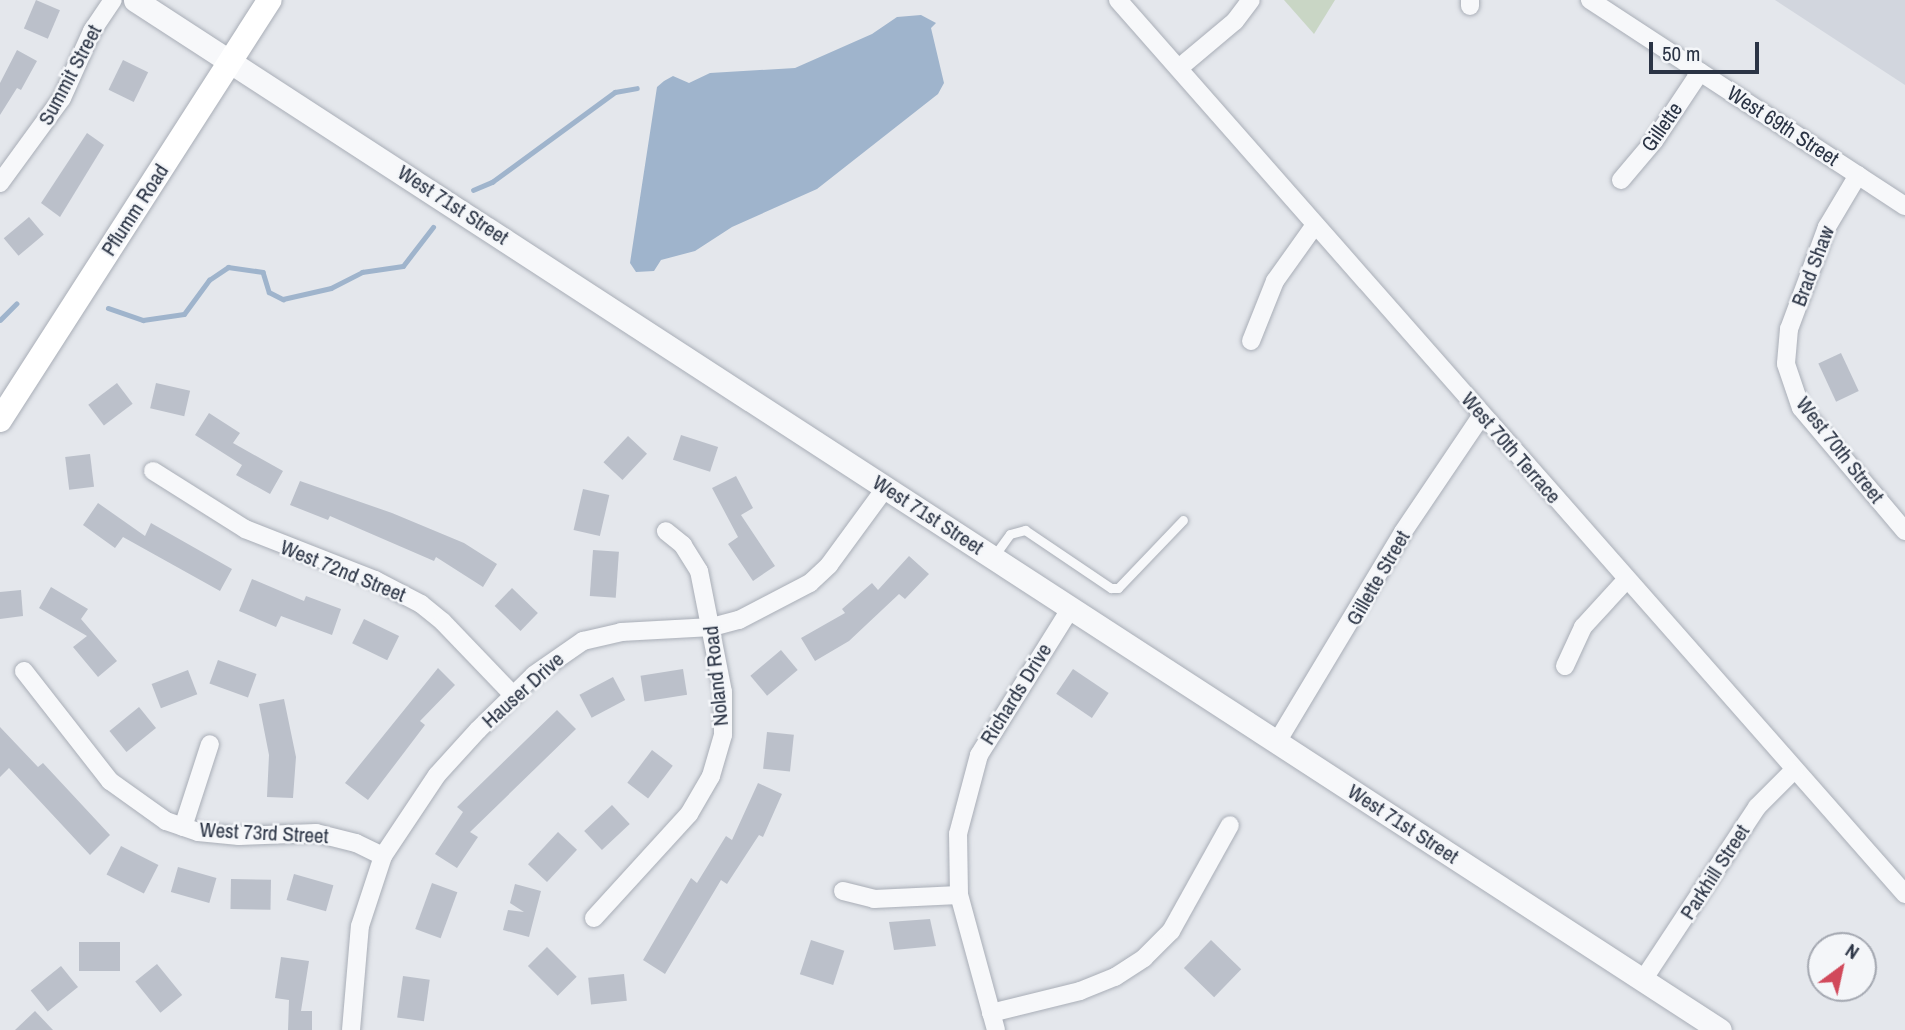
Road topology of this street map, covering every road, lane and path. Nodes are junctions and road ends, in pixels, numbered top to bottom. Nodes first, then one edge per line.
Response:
1 (113, 0) edge
2 (135, 0) edge
3 (270, 0) edge
4 (1118, 0) edge
5 (1251, 0) edge
6 (1590, 0) edge
7 (230, 62) junction
8 (1179, 68) junction
9 (1700, 72) junction
10 (1858, 174) junction
11 (1621, 180) dead end
12 (0, 183) edge
13 (1905, 206) edge
14 (1315, 225) junction
15 (1251, 341) dead end
16 (1786, 364) joint
17 (1482, 415) junction
18 (0, 420) edge
19 (153, 471) dead end
20 (886, 487) junction
21 (1183, 520) dead end
22 (1904, 528) edge
23 (666, 531) dead end
24 (993, 557) junction
25 (1626, 580) junction
26 (1071, 608) junction
27 (712, 627) junction
28 (1565, 666) dead end
29 (24, 671) dead end
30 (513, 695) junction
31 (1277, 742) junction
32 (210, 744) dead end
33 (1794, 770) junction
34 (1230, 825) dead end
35 (183, 827) junction
36 (383, 856) junction
37 (843, 891) dead end
38 (1905, 894) edge
39 (959, 895) junction
40 (594, 918) dead end
41 (1643, 980) junction
42 (993, 1022) edge
43 (351, 1030) edge
44 (1720, 1030) edge

1 - 12 street, Summit Street
2 - 7 street, West 71st Street
3 - 7 main road, Pflumm Road
4 - 8 street, West 70th Terrace
5 - 8 street
6 - 9 street, West 69th Street
7 - 18 main road, Pflumm Road
7 - 20 street, West 71st Street
8 - 14 street, West 70th Terrace
9 - 10 street, West 69th Street
9 - 11 street, Gillette
10 - 13 street, West 69th Street
10 - 16 street, Brad Shaw
14 - 15 street
14 - 17 street, West 70th Terrace
16 - 22 street, West 70th Street
17 - 25 street, West 70th Terrace
17 - 31 street, Gillette Street
19 - 30 street, West 72nd Street
20 - 24 street, West 71st Street
20 - 27 street, Hauser Drive
21 - 24 lane
23 - 27 street, Noland Road
24 - 26 street, West 71st Street
25 - 28 street
25 - 33 street, West 70th Terrace
26 - 31 street, West 71st Street
26 - 39 street, Richards Drive
27 - 30 street, Hauser Drive
27 - 40 street, Noland Road
29 - 35 street, West 73rd Street
30 - 36 street, Hauser Drive
31 - 41 street, West 71st Street
32 - 35 street, West 73rd Street
33 - 38 street, West 70th Terrace
33 - 41 street, Parkhill Street
34 - 42 street
35 - 36 street, West 73rd Street
36 - 43 street, Hauser Drive
37 - 39 street
39 - 42 street, Richards Drive
41 - 44 street, West 71st Street

